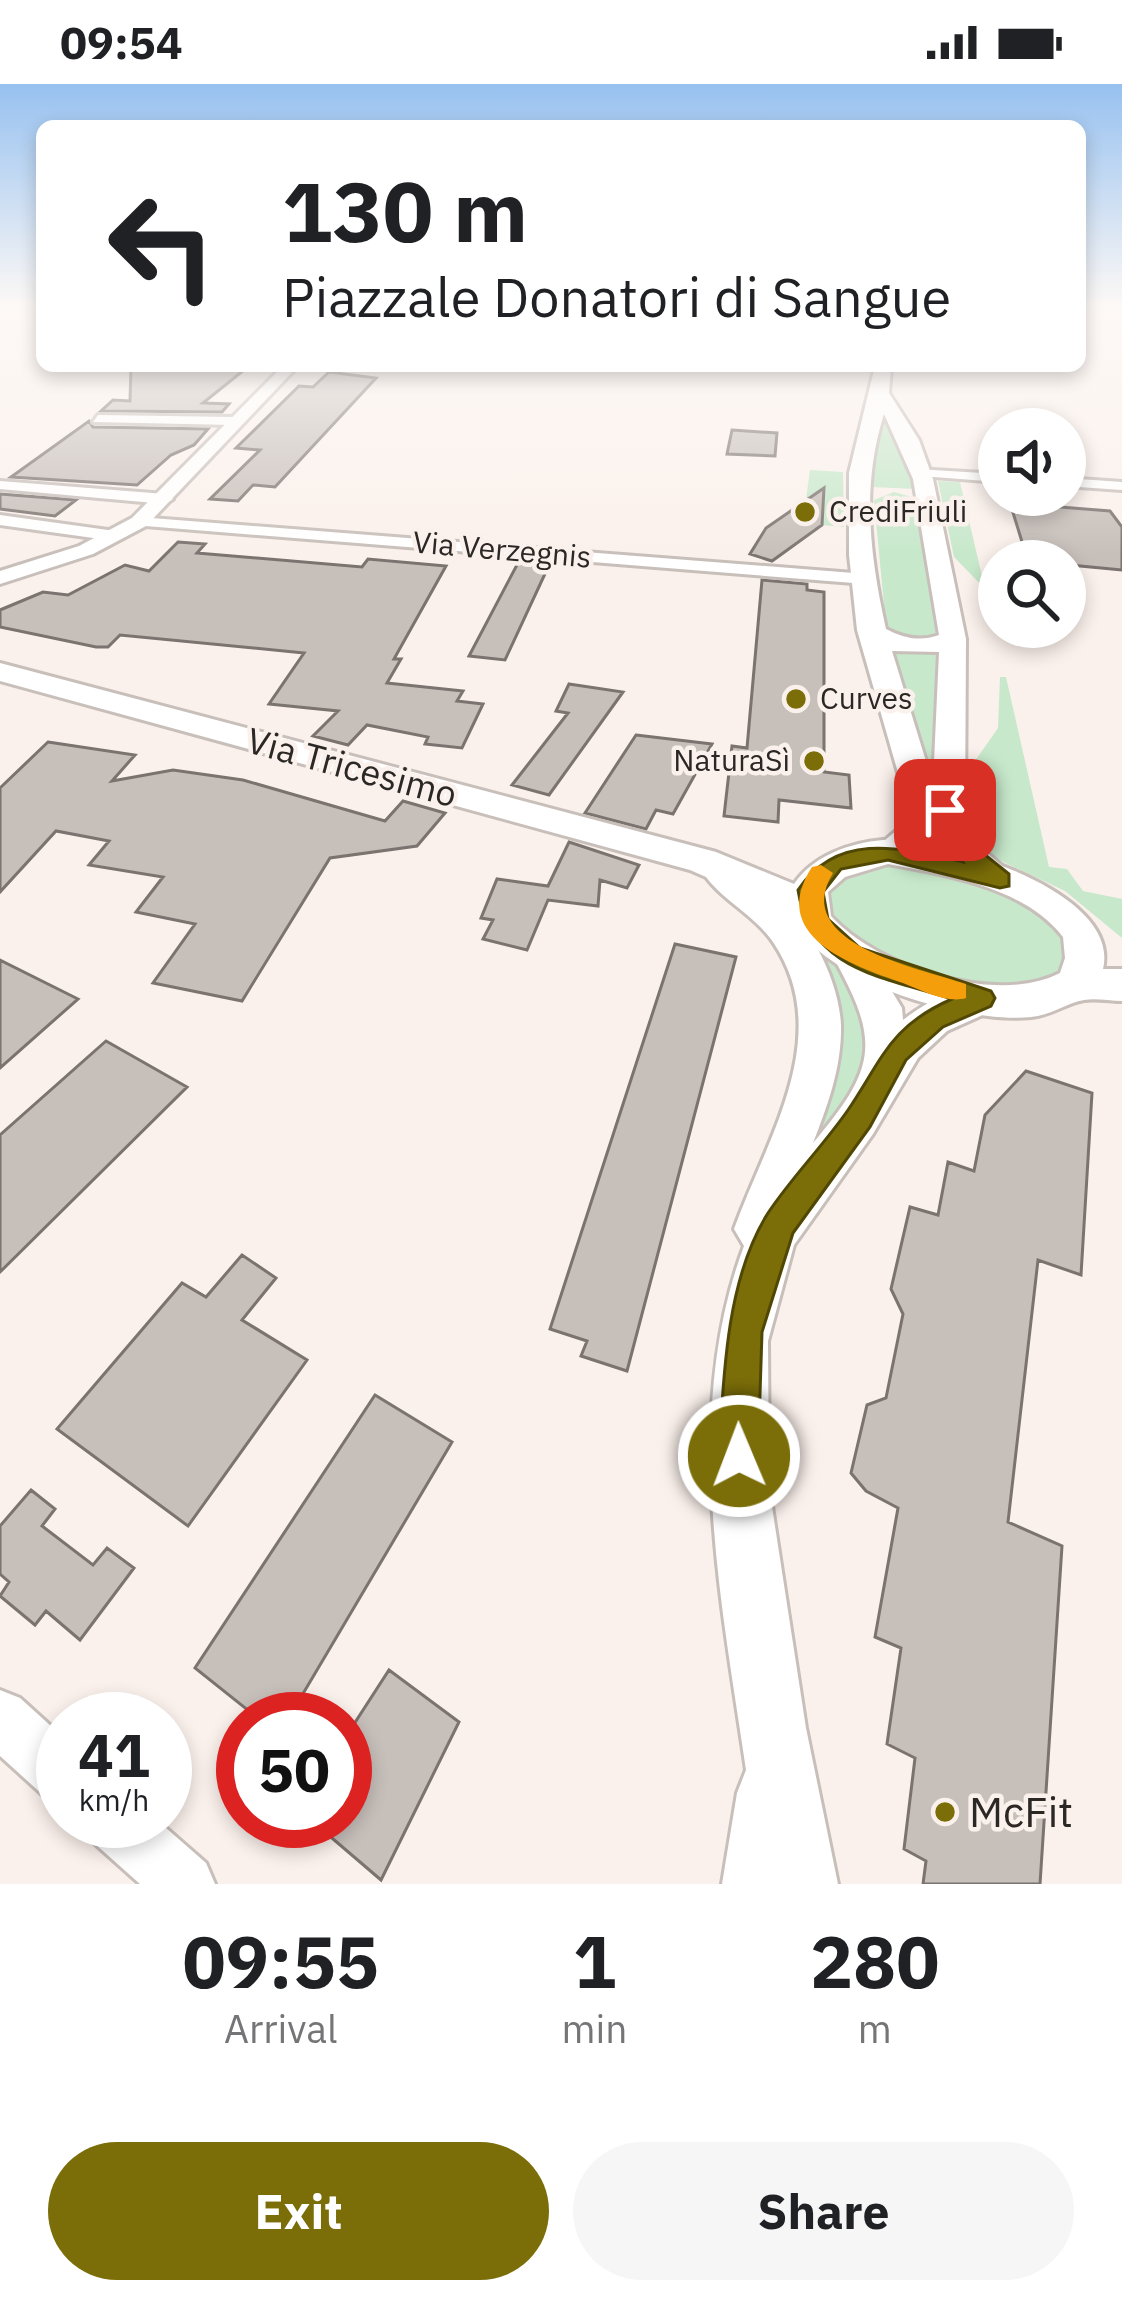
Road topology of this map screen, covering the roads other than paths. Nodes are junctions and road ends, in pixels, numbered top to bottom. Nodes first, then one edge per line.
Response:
1 (268, 388) edge
2 (884, 388) edge
3 (884, 397) junction
4 (98, 419) dead end
5 (233, 421) junction
6 (978, 480) edge
7 (1086, 483) edge
8 (0, 484) edge
9 (1122, 486) edge
10 (899, 488) junction
11 (165, 499) junction
12 (0, 520) edge
13 (139, 522) junction
14 (115, 536) junction
15 (0, 578) edge
16 (866, 578) junction
17 (871, 630) junction
18 (953, 639) junction
19 (0, 672) edge
20 (888, 852) junction
21 (703, 861) junction
22 (1000, 880) junction
23 (815, 891) junction
24 (1082, 936) junction
25 (851, 955) junction
26 (1122, 956) edge
27 (1075, 984) junction
28 (1122, 985) edge
29 (982, 998) junction
30 (885, 1067) junction
31 (748, 1306) junction
32 (0, 1718) edge
33 (36, 1751) edge
34 (775, 1764) junction
35 (144, 1848) edge
36 (185, 1884) edge
37 (758, 1884) edge
38 (802, 1884) edge

1 - 5 street
2 - 3 main road
3 - 10 main road
3 - 10 main road
4 - 5 street
5 - 11 street
6 - 10 street
7 - 9 street
8 - 11 street
10 - 16 main road
10 - 18 main road
11 - 13 street
12 - 14 street
13 - 14 street
13 - 16 street, Via Verzegnis
14 - 15 street
16 - 17 main road
17 - 18 main road
17 - 20 main road
18 - 22 main road
19 - 21 main road, Via Tricesimo
20 - 22 main road
20 - 23 main road
21 - 23 main road, Via Tricesimo
21 - 31 main road
22 - 24 main road
23 - 25 main road
24 - 26 main road
24 - 27 main road
25 - 29 main road
25 - 30 main road
27 - 28 main road
27 - 29 main road
29 - 30 main road
30 - 31 main road
31 - 34 main road
32 - 33 street
34 - 37 main road
34 - 38 main road
35 - 36 street

